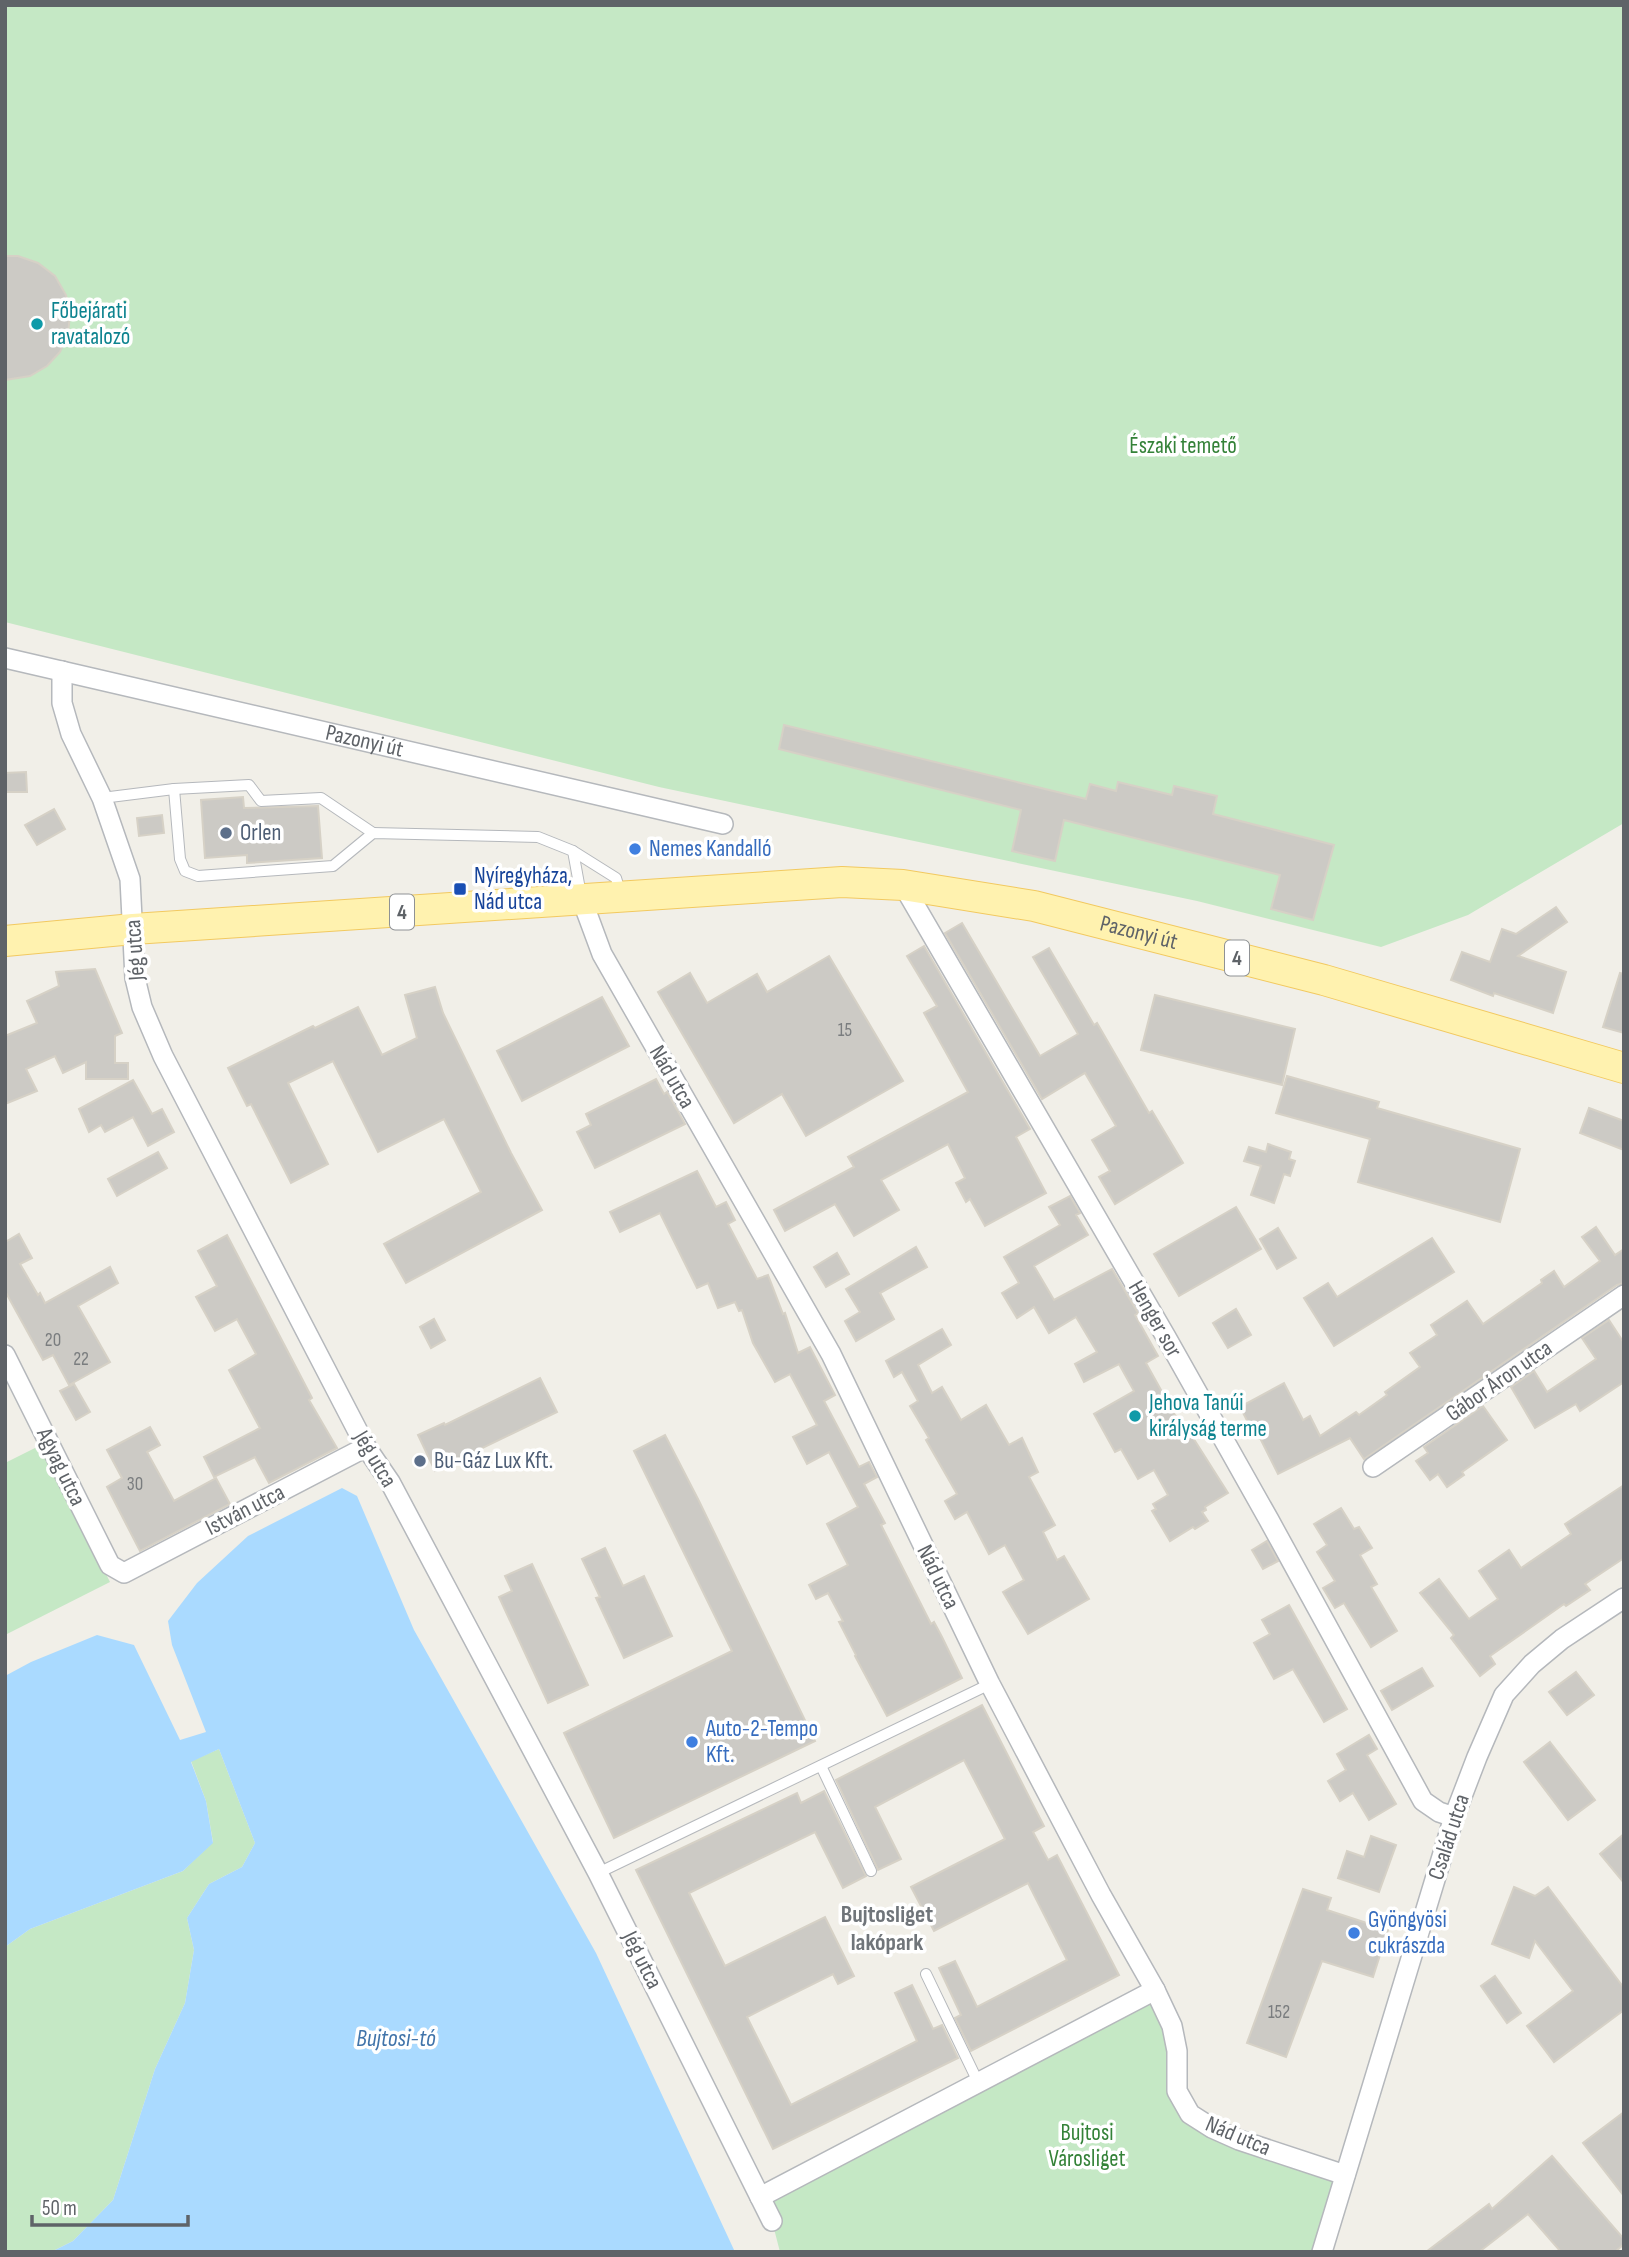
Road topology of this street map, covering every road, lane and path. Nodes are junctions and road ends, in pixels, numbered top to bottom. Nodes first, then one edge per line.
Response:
1 (5, 659) edge
2 (62, 671) junction
3 (174, 789) junction
4 (102, 798) junction
5 (723, 824) dead end
6 (373, 833) junction
7 (573, 851) junction
8 (902, 886) junction
9 (629, 897) junction
10 (582, 900) junction
11 (133, 929) junction
12 (5, 941) edge
13 (1624, 1069) edge
14 (1624, 1295) edge
15 (5, 1355) edge
16 (366, 1447) junction
17 (1373, 1467) dead end
18 (124, 1573) joint
19 (1624, 1598) edge
20 (990, 1684) junction
21 (821, 1766) junction
22 (1454, 1817) junction
23 (870, 1871) dead end
24 (598, 1874) junction
25 (926, 1974) dead end
26 (1155, 1990) junction
27 (979, 2084) junction
28 (1345, 2175) junction
29 (760, 2197) junction
30 (772, 2221) dead end
31 (1322, 2252) edge

1 - 2 street, Pazonyi út
2 - 4 street, Jég utca
2 - 5 street, Pazonyi út
3 - 4 lane
3 - 6 lane
3 - 6 lane
4 - 11 street, Jég utca
6 - 7 lane
7 - 9 lane
7 - 10 lane
8 - 9 main road, Pazonyi út / 4
8 - 13 main road, Pazonyi út / 4
8 - 22 street, Henger sor
9 - 10 main road, 4
10 - 11 main road, 4
10 - 20 street, Nád utca
11 - 12 main road, 4
11 - 16 street, Jég utca
14 - 17 street, Gábor Áron utca
15 - 18 street, Agyag utca
16 - 18 street, István utca
16 - 24 street, Jég utca
19 - 22 street, Család utca
20 - 21 lane
20 - 26 street, Nád utca
21 - 23 lane
21 - 24 lane
22 - 28 street, Család utca
24 - 29 street, Jég utca
25 - 27 lane
26 - 27 street
26 - 28 street, Nád utca
27 - 29 street
28 - 31 street, Család utca
29 - 30 street, Jég utca

